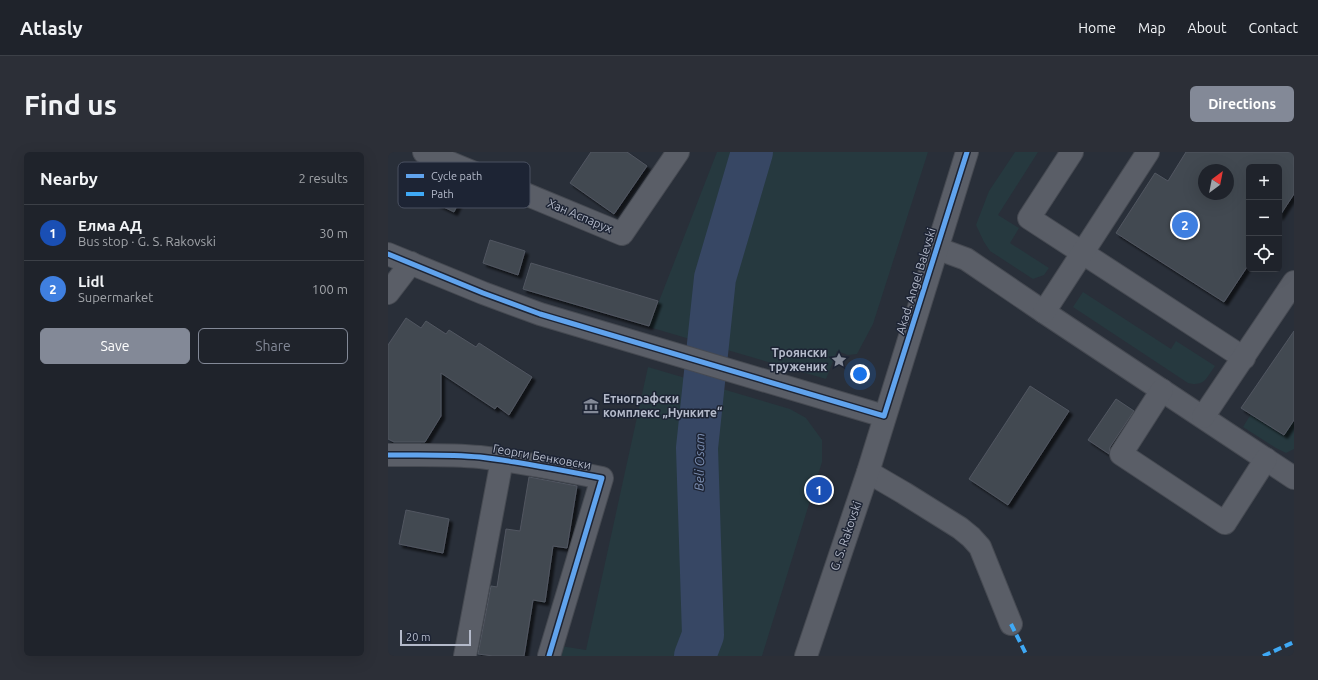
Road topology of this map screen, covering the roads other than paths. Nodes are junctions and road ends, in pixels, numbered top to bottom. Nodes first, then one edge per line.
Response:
1 (424, 152) edge
2 (678, 152) edge
3 (967, 152) edge
4 (1072, 152) edge
5 (1148, 152) edge
6 (448, 162) edge
7 (530, 196) edge
8 (388, 239) edge
9 (936, 248) junction
10 (1082, 253) junction
11 (388, 254) edge
12 (411, 263) junction
13 (452, 281) junction
14 (1294, 282) edge
15 (388, 293) edge
16 (1044, 312) junction
17 (1244, 358) junction
18 (1162, 390) junction
19 (884, 416) junction
20 (1203, 418) junction
21 (388, 455) edge
22 (502, 460) junction
23 (1266, 460) junction
24 (868, 472) junction
25 (1294, 478) edge
26 (1011, 624) dead end
27 (465, 656) edge
28 (549, 656) edge
29 (806, 656) edge

1 - 6 street, Хан Аспарух
2 - 7 street, Хан Аспарух
3 - 9 street, Akad. Angel Balevski
4 - 10 street
5 - 10 street
8 - 13 street
9 - 16 street
9 - 19 street, Akad. Angel Balevski
10 - 16 street
10 - 17 street
11 - 12 street
12 - 13 street
12 - 15 street
13 - 19 street
14 - 17 street
16 - 18 street
17 - 20 street
18 - 20 street
18 - 23 street
19 - 24 street, G. S. Rakovski
20 - 23 street
21 - 22 street, Георги Бенковски
22 - 27 street
22 - 28 street, Георги Бенковски
23 - 25 street
24 - 26 street
24 - 29 street, G. S. Rakovski

